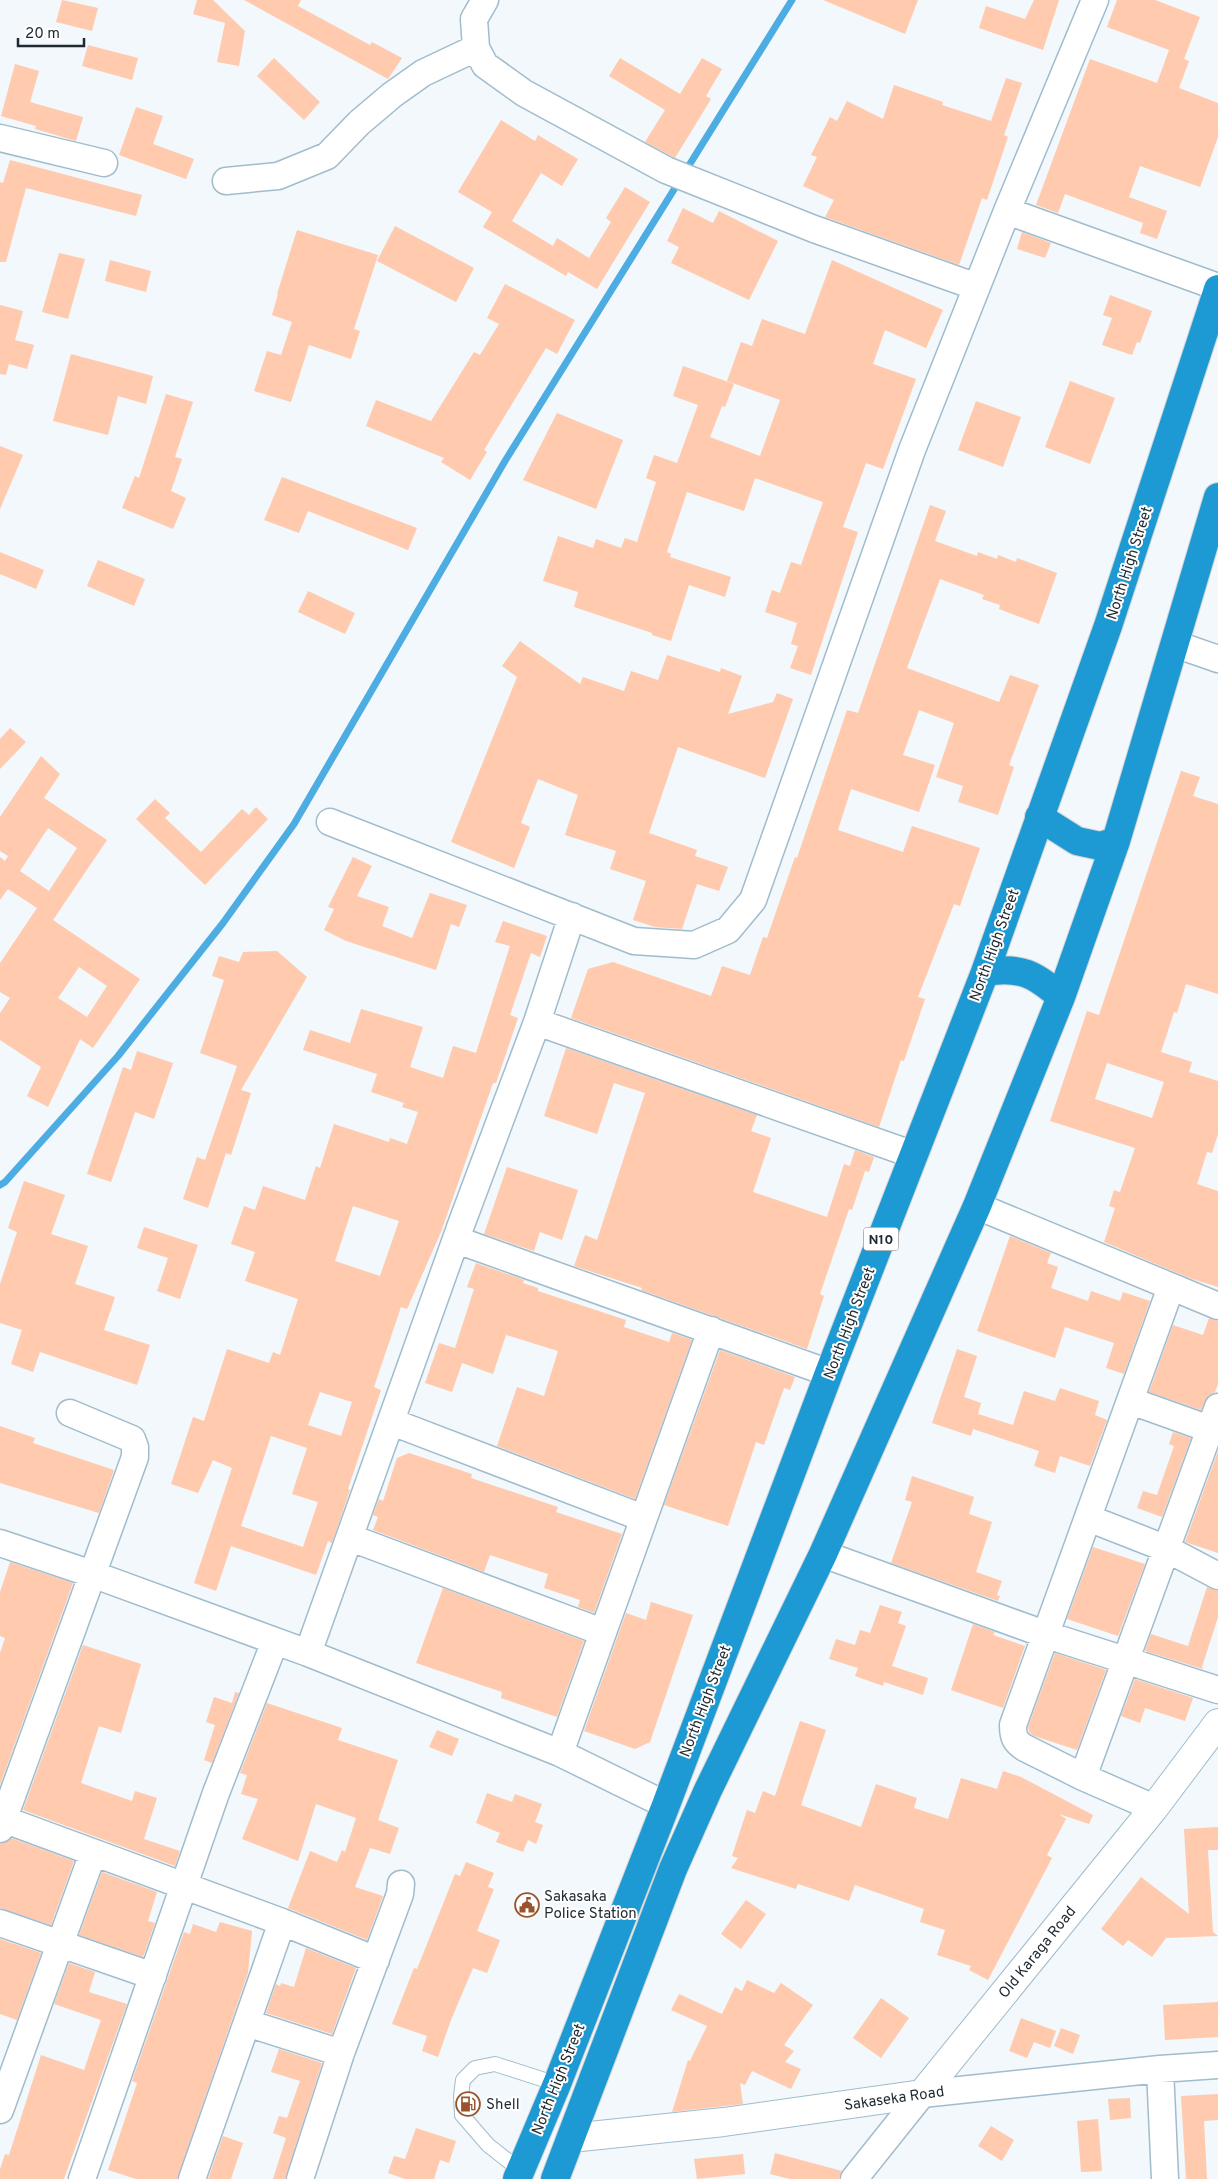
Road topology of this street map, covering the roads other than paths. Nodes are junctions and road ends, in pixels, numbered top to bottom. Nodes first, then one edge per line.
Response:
1 (485, 0) edge
2 (1096, 0) edge
3 (476, 48) junction
4 (0, 138) edge
5 (104, 163) dead end
6 (226, 181) dead end
7 (1007, 211) junction
8 (977, 286) junction
9 (1218, 288) edge
10 (1218, 497) edge
11 (1175, 644) junction
12 (1218, 660) edge
13 (1039, 817) junction
14 (330, 822) dead end
15 (1116, 841) junction
16 (572, 916) junction
17 (985, 972) junction
18 (1061, 996) junction
19 (537, 1022) junction
20 (914, 1155) junction
21 (977, 1206) junction
22 (457, 1240) junction
23 (1171, 1287) junction
24 (1218, 1306) edge
25 (711, 1330) junction
26 (829, 1373) junction
27 (1131, 1401) junction
28 (70, 1413) dead end
29 (392, 1422) junction
30 (1215, 1423) edge
31 (643, 1518) junction
32 (1088, 1518) junction
33 (351, 1538) junction
34 (0, 1543) edge
35 (1166, 1549) junction
36 (823, 1554) junction
37 (92, 1574) junction
38 (1218, 1576) edge
39 (602, 1632) junction
40 (1047, 1635) junction
41 (275, 1641) junction
42 (308, 1653) junction
43 (1127, 1662) junction
44 (1217, 1684) edge
45 (1218, 1723) edge
46 (560, 1753) junction
47 (1083, 1778) junction
48 (666, 1805) junction
49 (1154, 1808) junction
50 (1, 1822) edge
51 (93, 1853) junction
52 (401, 1884) dead end
53 (184, 1887) junction
54 (282, 1922) junction
55 (0, 1923) edge
56 (59, 1943) junction
57 (376, 1960) junction
58 (153, 1976) junction
59 (247, 2023) junction
60 (341, 2053) junction
61 (1218, 2065) edge
62 (1160, 2069) junction
63 (557, 2084) junction
64 (922, 2094) junction
65 (0, 2110) edge
66 (571, 2138) junction
67 (519, 2175) edge
68 (861, 2176) edge
69 (82, 2179) edge
70 (192, 2179) edge
71 (300, 2179) edge
72 (555, 2179) edge
73 (1165, 2179) edge

1 - 3 street
2 - 7 street
3 - 6 street
3 - 8 street
4 - 5 street
7 - 8 street
7 - 9 street
8 - 16 street
9 - 13 highway, North High Street / N10
10 - 11 highway, North High Street
11 - 12 street
11 - 15 highway, North High Street
13 - 15 highway
13 - 17 highway, North High Street / N10
14 - 16 street
15 - 18 highway, North High Street
16 - 19 street
17 - 18 highway
17 - 20 highway, North High Street / N10
18 - 21 highway, North High Street
19 - 20 street
19 - 22 street
20 - 26 highway, North High Street / N10
21 - 23 street
21 - 36 highway, North High Street
22 - 25 street
22 - 29 street
23 - 24 street
23 - 27 street
25 - 26 street
25 - 31 street
26 - 48 highway, North High Street / N10
27 - 30 street
27 - 32 street
28 - 37 street
29 - 31 street
29 - 33 street
30 - 35 street
31 - 39 street
32 - 35 street
32 - 40 street
33 - 39 street
33 - 42 street
34 - 37 street
35 - 38 street
35 - 43 street
36 - 40 street
36 - 66 highway, North High Street
37 - 41 street
37 - 50 street
39 - 46 street
40 - 43 street
40 - 47 street
41 - 42 street
41 - 53 street
42 - 46 street
43 - 44 street
43 - 47 street
45 - 49 street, Old Karaga Road
46 - 48 street
47 - 49 street
48 - 63 highway, North High Street / N10
49 - 64 street, Old Karaga Road
50 - 51 street
51 - 53 street
51 - 56 street
52 - 57 street
53 - 54 street
53 - 58 street
54 - 57 street
54 - 59 street
55 - 56 street
56 - 58 street
56 - 65 street
57 - 60 street
58 - 69 street
59 - 60 street
59 - 70 street
60 - 71 street
61 - 62 street, Sakaseka Road
62 - 64 street, Sakaseka Road
62 - 73 street
63 - 67 highway, North High Street / N10
63 - 67 lane
64 - 66 street, Sakaseka Road
64 - 68 street, Old Karaga Road
66 - 72 highway, North High Street

